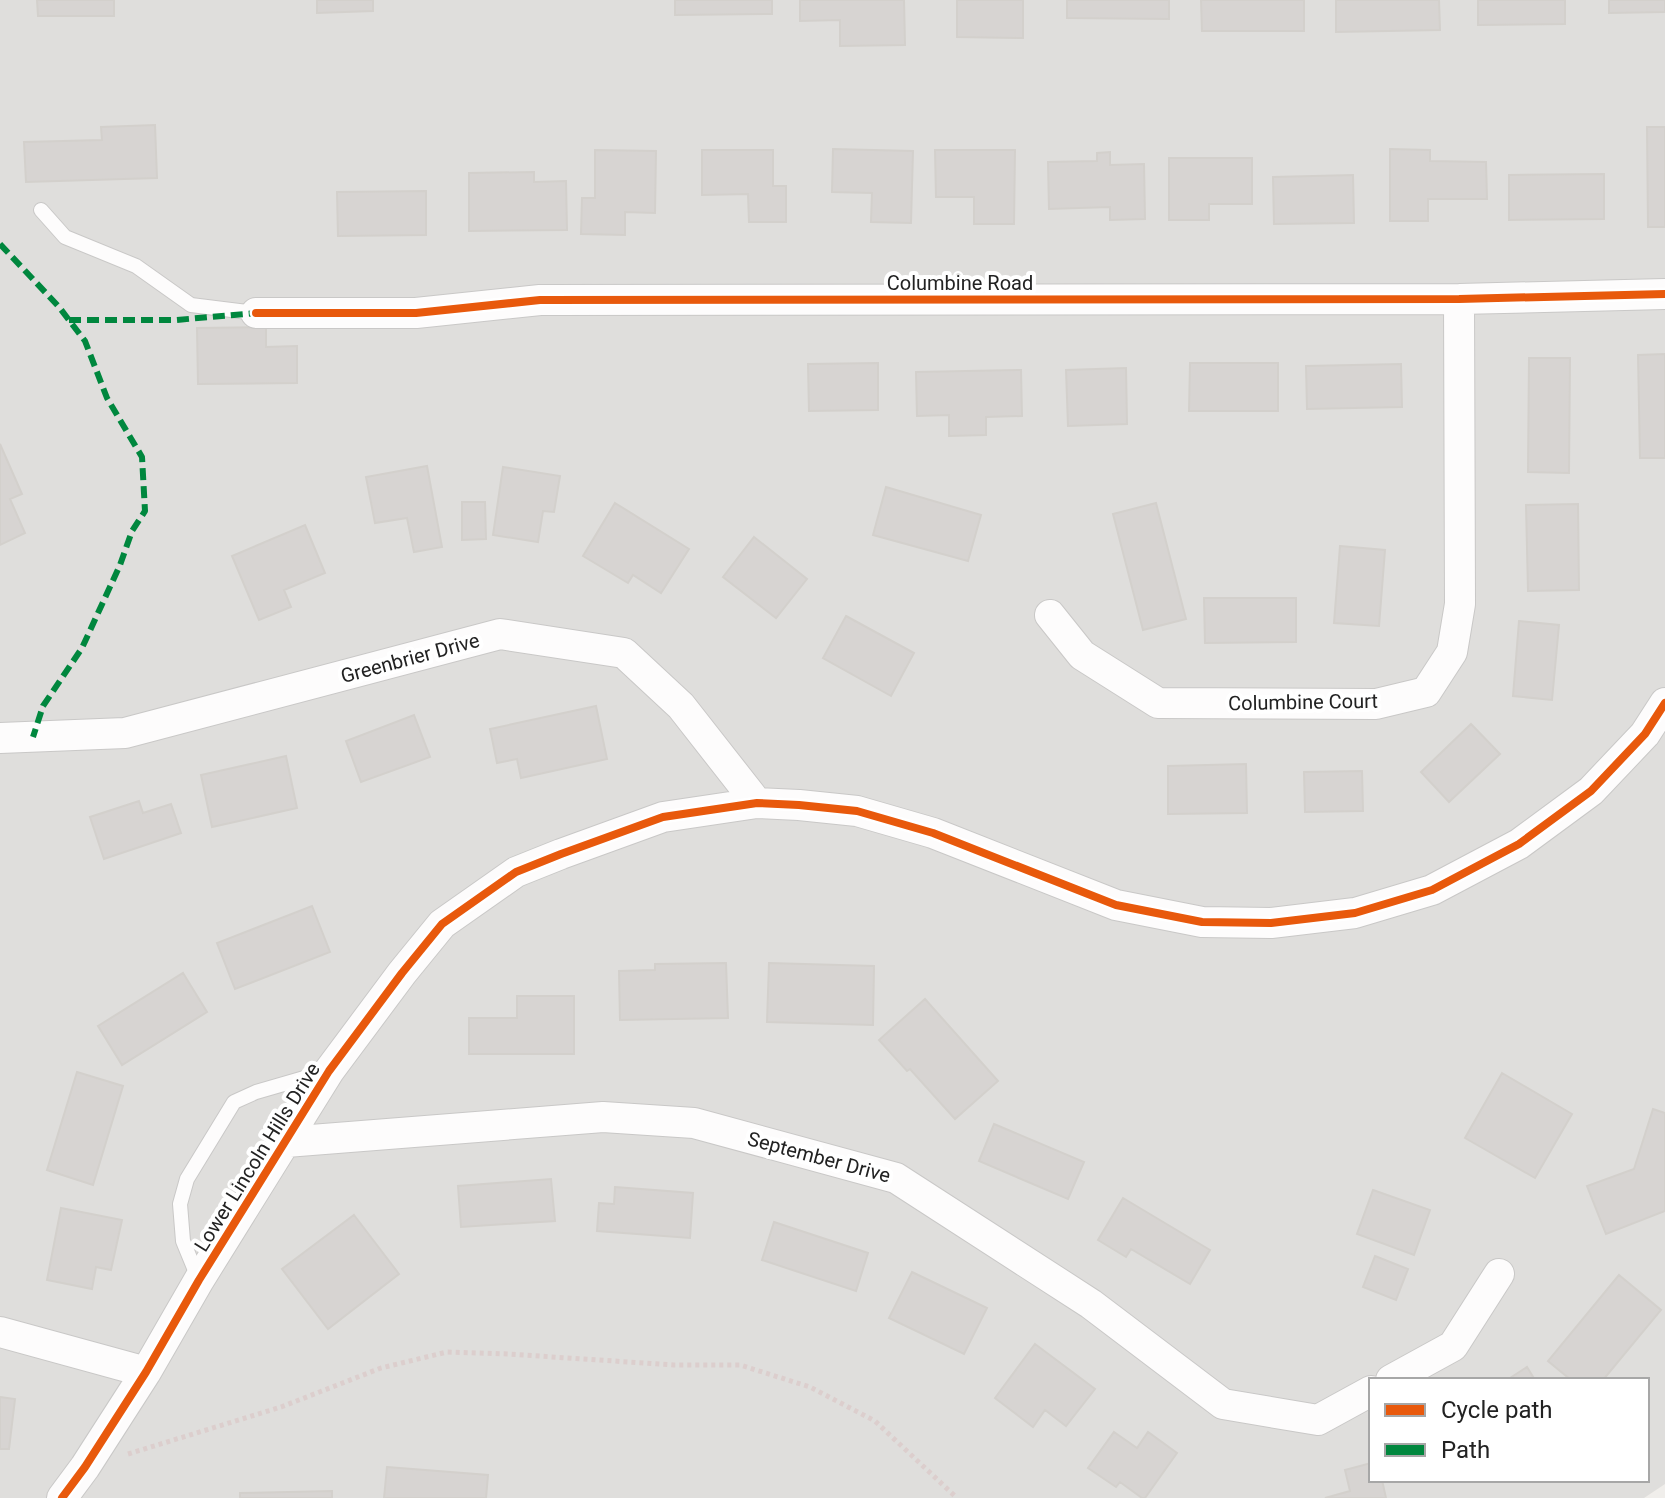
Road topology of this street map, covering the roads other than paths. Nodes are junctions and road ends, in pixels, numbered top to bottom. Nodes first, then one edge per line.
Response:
1 (41, 210) dead end
2 (1665, 294) edge
3 (1459, 299) junction
4 (256, 313) joint
5 (1050, 615) dead end
6 (1665, 703) edge
7 (0, 738) edge
8 (757, 803) junction
9 (329, 1071) junction
10 (286, 1142) junction
11 (1499, 1274) dead end
12 (199, 1280) junction
13 (0, 1332) edge
14 (146, 1372) junction
15 (1395, 1378) edge
16 (1369, 1392) edge
17 (62, 1498) edge

1 - 4 lane
2 - 3 street, Columbine Road
3 - 4 street, Columbine Road
3 - 5 street, Columbine Court
6 - 8 street, Lower Lincoln Hills Drive
7 - 8 street, Greenbrier Drive
8 - 9 street, Lower Lincoln Hills Drive
9 - 10 street, Lower Lincoln Hills Drive
9 - 12 lane
10 - 12 street, Lower Lincoln Hills Drive
10 - 16 street, September Drive
11 - 15 street
12 - 14 street, Lower Lincoln Hills Drive
13 - 14 street
14 - 17 street, Lower Lincoln Hills Drive

